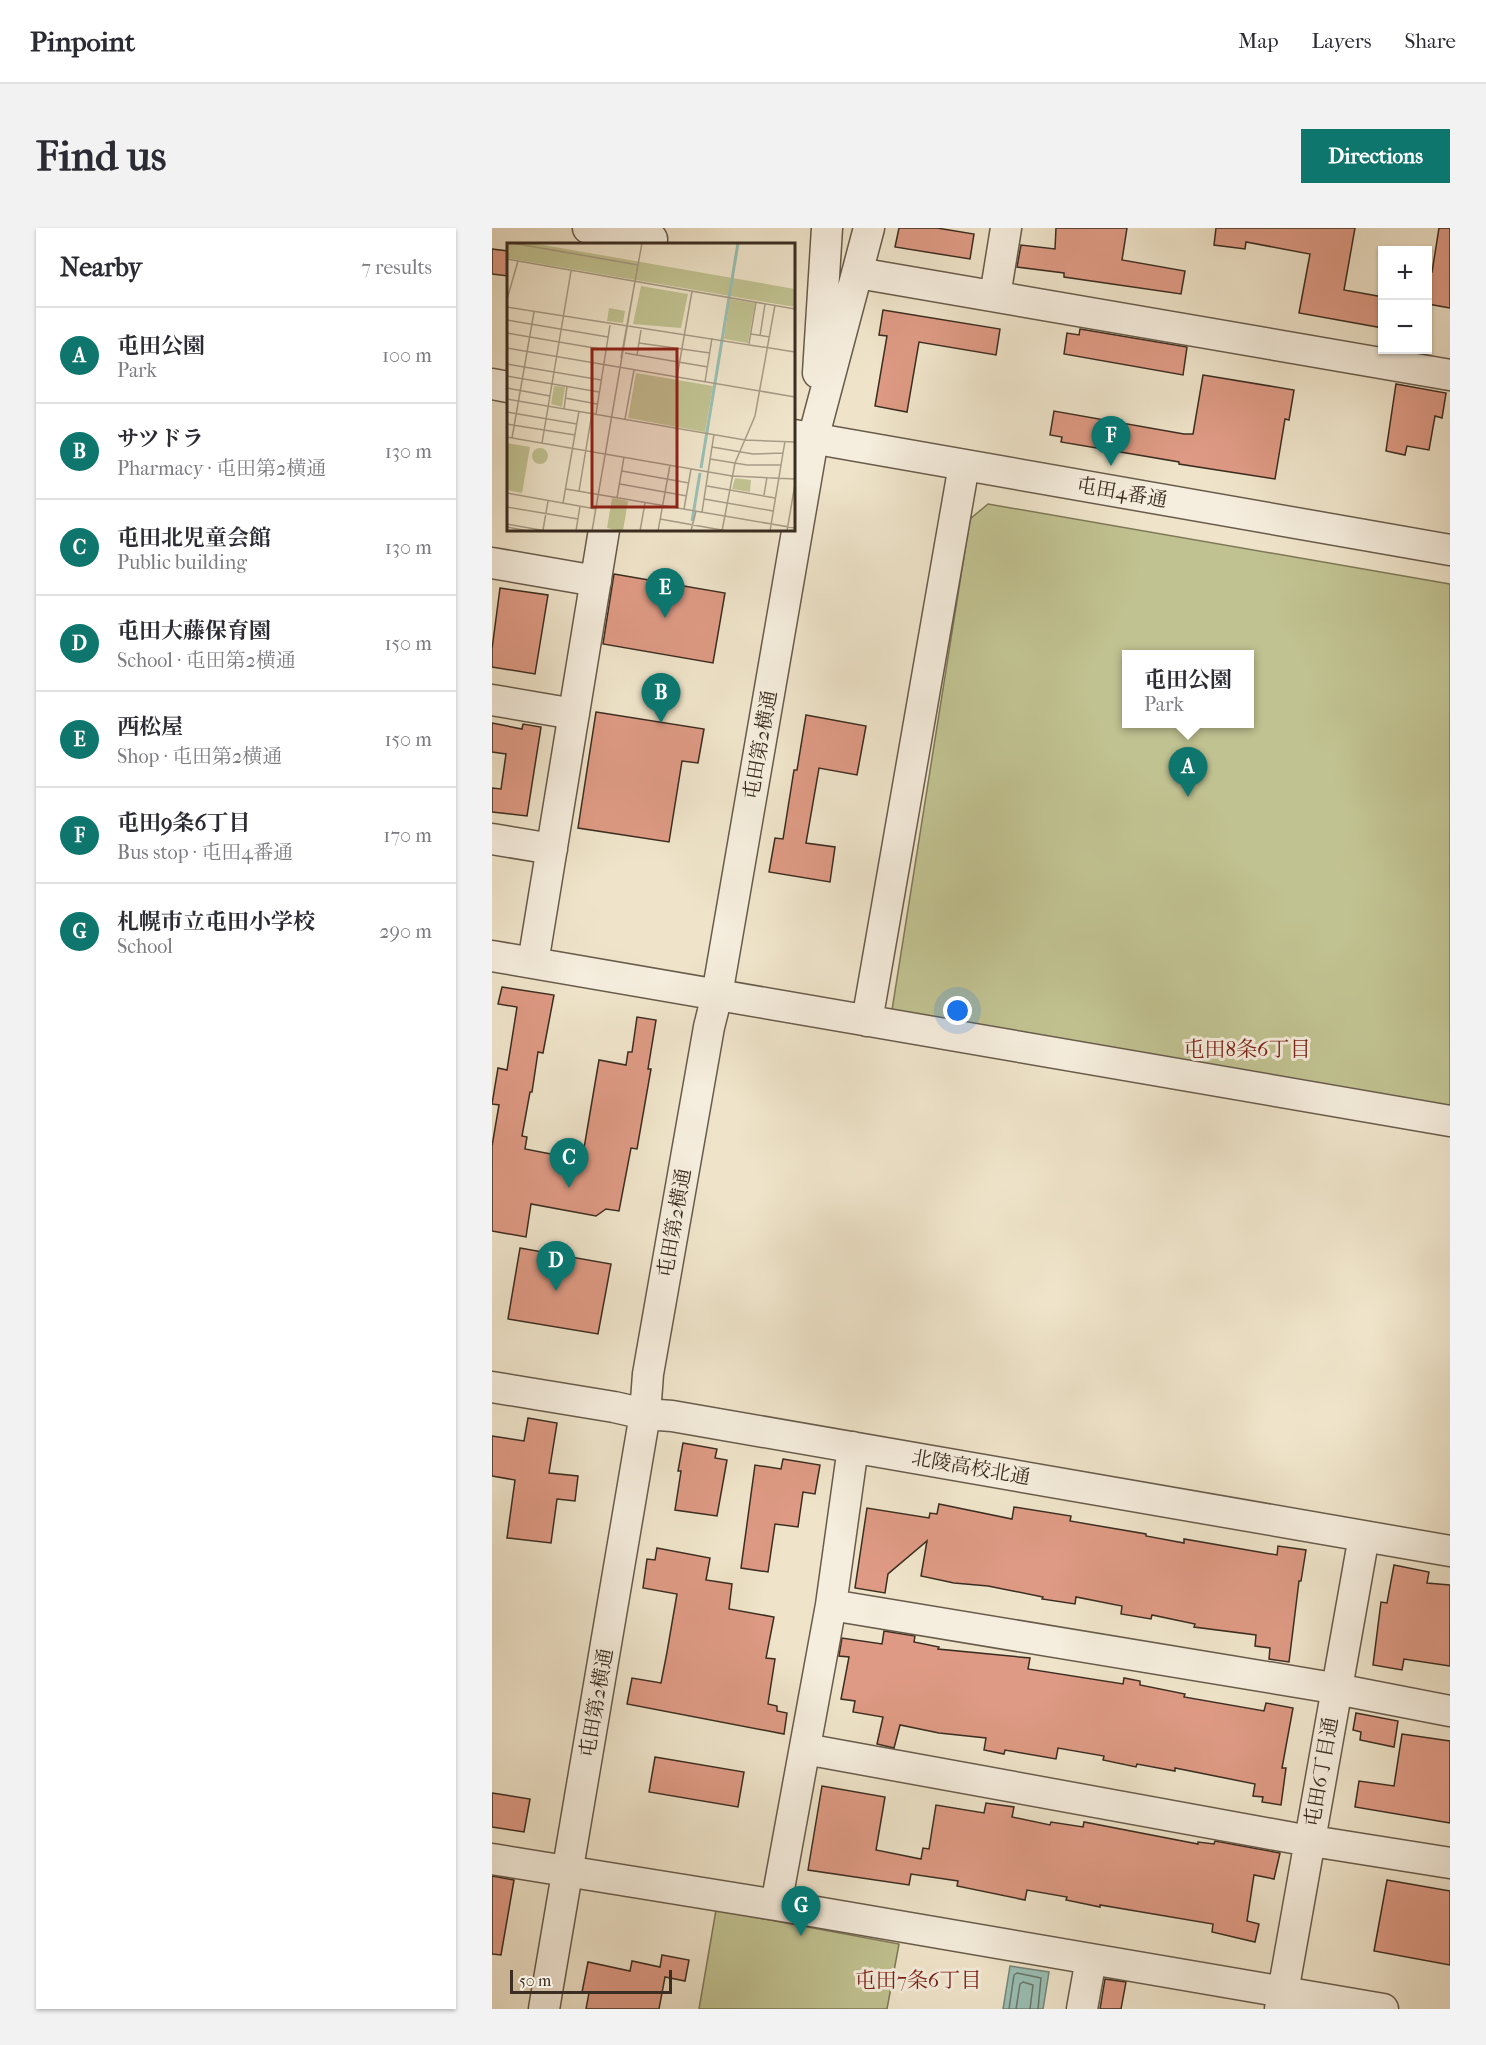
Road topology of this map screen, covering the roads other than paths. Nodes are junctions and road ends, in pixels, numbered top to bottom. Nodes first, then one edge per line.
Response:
1 (588, 228) edge
2 (827, 228) edge
3 (869, 228) edge
4 (1006, 228) edge
5 (652, 237) edge
6 (858, 273) junction
7 (995, 296) junction
8 (1450, 375) edge
9 (492, 384) edge
10 (507, 387) edge
11 (803, 437) edge
12 (964, 465) junction
13 (795, 489) edge
14 (604, 531) edge
15 (789, 531) edge
16 (1450, 548) edge
17 (492, 563) edge
18 (596, 581) junction
19 (492, 700) edge
20 (574, 714) junction
21 (492, 839) edge
22 (552, 849) junction
23 (493, 961) edge
24 (533, 963) junction
25 (717, 995) junction
26 (867, 1021) junction
27 (1450, 1121) edge
28 (492, 1387) edge
29 (645, 1414) junction
30 (853, 1447) junction
31 (1364, 1536) junction
32 (1450, 1551) edge
33 (831, 1605) junction
34 (1335, 1689) junction
35 (1450, 1711) edge
36 (805, 1749) junction
37 (1310, 1840) junction
38 (492, 1859) edge
39 (1450, 1863) edge
40 (567, 1871) junction
41 (776, 1905) junction
42 (1091, 1959) junction
43 (1281, 2000) edge
44 (543, 2009) edge
45 (1082, 2009) edge
46 (1383, 2009) edge

1 - 5 street
2 - 11 street
3 - 6 street
4 - 7 street
6 - 7 street
6 - 11 street
7 - 8 street
9 - 10 street
11 - 12 street, 屯田4番通
11 - 13 street, 屯田第2横通
12 - 16 street, 屯田4番通
12 - 26 street
14 - 18 street
15 - 25 street, 屯田第2横通
17 - 18 street
18 - 20 street
19 - 20 street
20 - 22 street
21 - 22 street
22 - 24 street
23 - 24 street
24 - 25 street
25 - 26 street
25 - 29 street, 屯田第2横通
26 - 27 street
28 - 29 street, 北陵高校北通
29 - 30 street, 北陵高校北通
29 - 40 street, 屯田第2横通
30 - 31 street, 北陵高校北通
30 - 33 street
31 - 32 street, 北陵高校北通
31 - 34 street, 屯田6丁目通
33 - 34 street
33 - 36 street
34 - 35 street
34 - 37 street, 屯田6丁目通
36 - 37 street
36 - 41 street
37 - 39 street
37 - 43 street, 屯田6丁目通
38 - 40 street
40 - 41 street
40 - 44 street, 屯田第2横通
41 - 42 street
42 - 43 street
42 - 45 street
43 - 46 street

